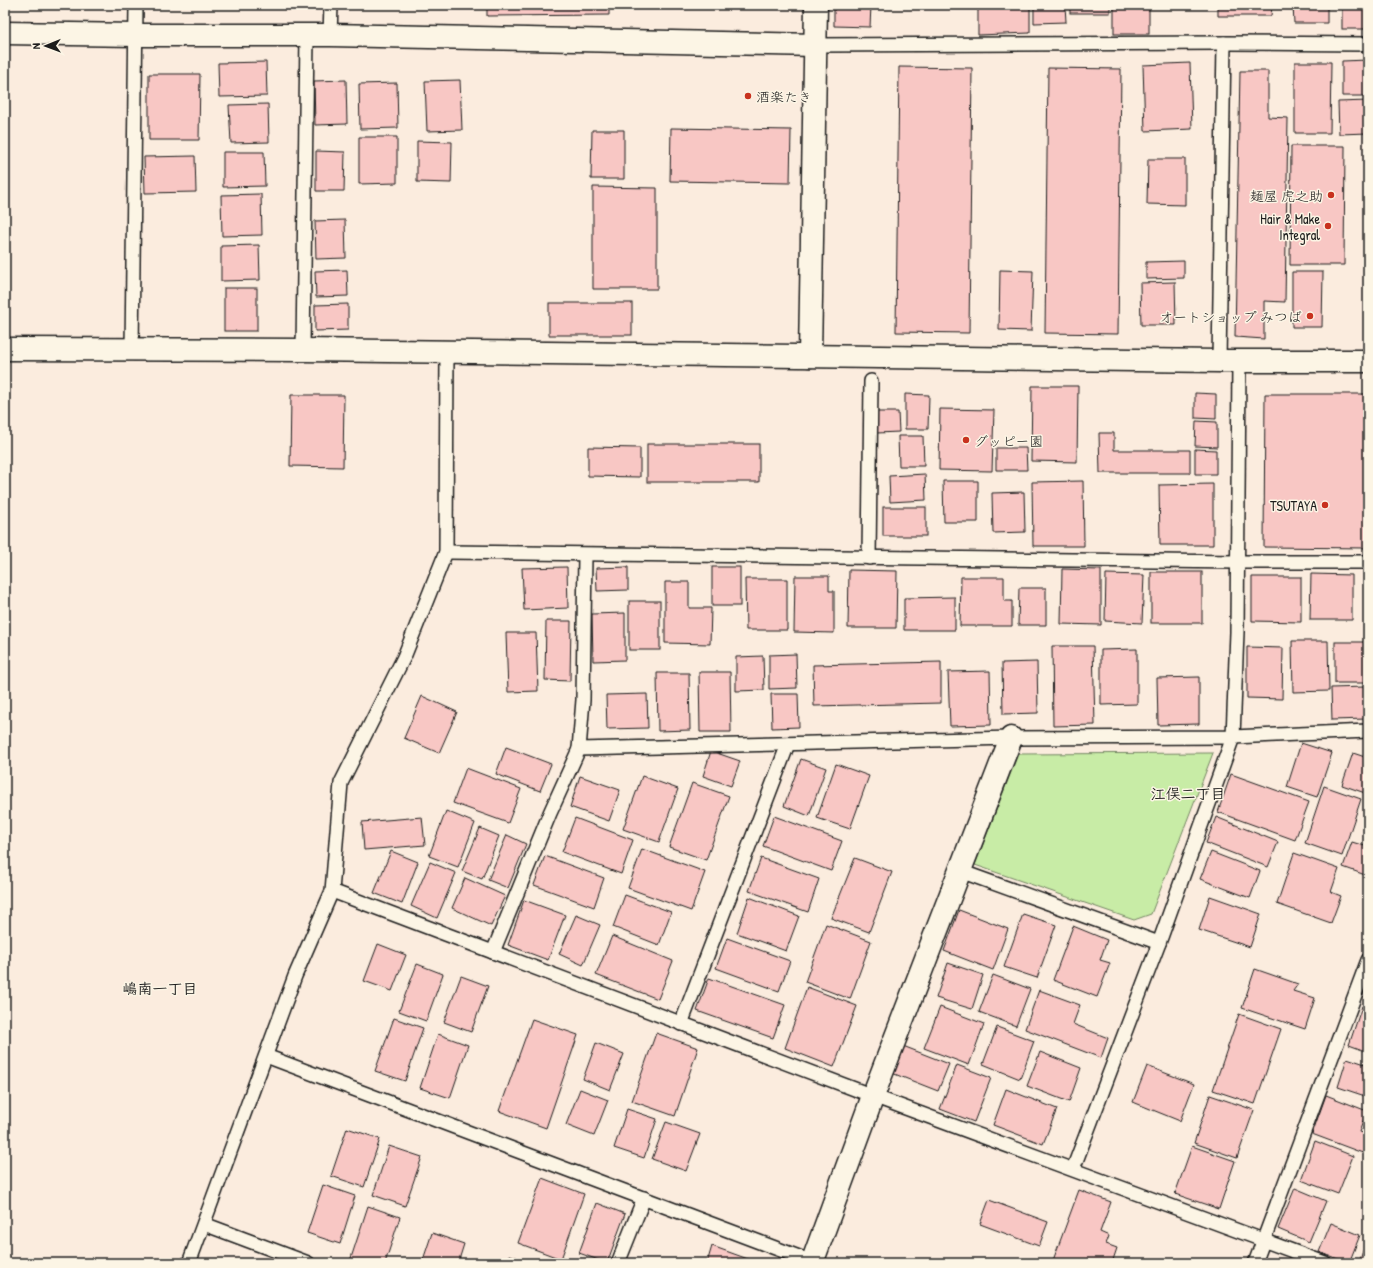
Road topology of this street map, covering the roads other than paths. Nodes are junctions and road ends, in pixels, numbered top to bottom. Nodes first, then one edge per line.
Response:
1 (136, 5) edge
2 (330, 5) edge
3 (816, 5) edge
4 (5, 33) edge
5 (136, 35) junction
6 (307, 35) junction
7 (330, 35) junction
8 (1224, 42) junction
9 (1368, 44) edge
10 (816, 45) junction
11 (5, 349) edge
12 (132, 350) junction
13 (303, 350) junction
14 (447, 352) junction
15 (810, 356) junction
16 (1229, 361) junction
17 (1368, 361) edge
18 (871, 381) dead end
19 (446, 552) junction
20 (585, 554) junction
21 (869, 558) junction
22 (1238, 562) junction
23 (1368, 562) edge
24 (1368, 731) edge
25 (1233, 737) junction
26 (1011, 738) junction
27 (788, 744) junction
28 (579, 749) junction
29 (960, 871) junction
30 (332, 891) junction
31 (1159, 943) junction
32 (493, 952) junction
33 (1368, 960) edge
34 (681, 1024) junction
35 (266, 1056) junction
36 (873, 1096) junction
37 (1073, 1169) junction
38 (644, 1198) junction
39 (204, 1224) junction
40 (1263, 1241) junction
41 (189, 1263) edge
42 (308, 1263) edge
43 (618, 1263) edge
44 (813, 1263) edge
45 (1255, 1263) edge
46 (1325, 1263) edge

1 - 5 lane
2 - 7 lane
3 - 10 street
4 - 5 street
5 - 6 street
5 - 12 lane
6 - 7 street
6 - 13 lane
7 - 10 street
8 - 9 lane
8 - 10 lane
8 - 16 lane
10 - 15 street
11 - 12 street
12 - 13 street
13 - 14 street
14 - 15 street
14 - 19 lane
15 - 16 street
16 - 17 street
16 - 22 lane
18 - 21 lane
19 - 20 lane
19 - 30 lane
20 - 21 lane
20 - 28 lane
21 - 22 lane
22 - 23 lane
22 - 25 lane
24 - 25 lane
25 - 26 lane
25 - 31 lane
26 - 27 lane
26 - 29 street
27 - 28 lane
27 - 34 lane
28 - 32 lane
29 - 31 lane
29 - 36 street
30 - 32 lane
30 - 35 lane
31 - 37 lane
32 - 34 lane
33 - 40 lane
34 - 36 lane
35 - 38 lane
35 - 39 lane
36 - 37 lane
36 - 44 street
37 - 40 lane
38 - 43 lane
38 - 44 lane
39 - 41 lane
39 - 42 lane
40 - 45 lane
40 - 46 lane

